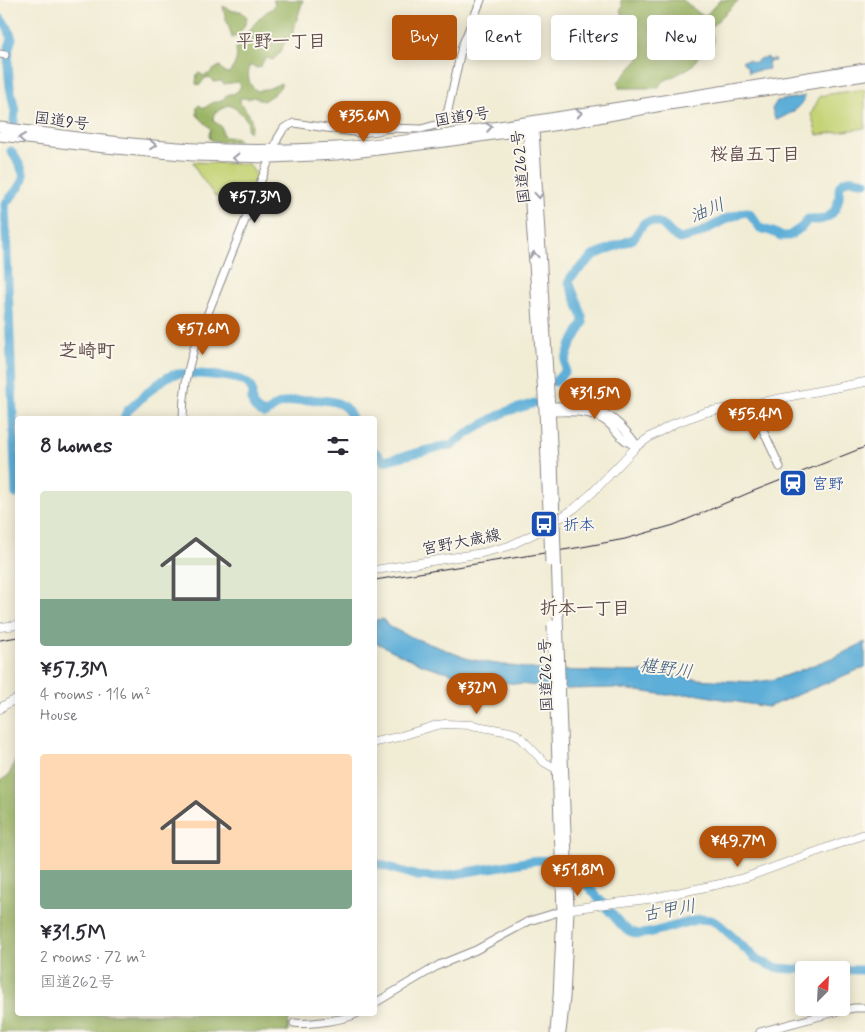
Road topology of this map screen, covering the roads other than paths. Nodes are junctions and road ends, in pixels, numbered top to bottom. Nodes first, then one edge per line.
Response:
1 (481, 0) edge
2 (865, 68) edge
3 (865, 76) edge
4 (531, 126) junction
5 (0, 127) edge
6 (0, 136) edge
7 (274, 149) junction
8 (271, 158) junction
9 (865, 382) edge
10 (751, 404) junction
11 (549, 409) junction
12 (183, 416) edge
13 (637, 446) junction
14 (780, 468) dead end
15 (377, 570) edge
16 (15, 625) edge
17 (0, 627) edge
18 (15, 700) edge
19 (0, 709) edge
20 (377, 742) edge
21 (560, 771) junction
22 (865, 834) edge
23 (566, 910) junction
24 (377, 1002) edge
25 (865, 1008) edge
26 (352, 1016) edge
27 (294, 1023) dead end
28 (555, 1032) edge
29 (561, 1032) edge
30 (760, 1032) edge

1 - 7 street
4 -> 2 highway, 国道9号
3 - 4 highway, 国道9号
7 -> 4 highway, 国道9号
4 - 8 highway, 国道9号
4 - 11 highway, 国道262号
5 -> 7 highway, 国道9号
8 -> 6 highway, 国道9号
7 - 8 street
8 - 12 street
9 - 10 main road, 宮野大歳線
10 - 13 main road, 宮野大歳線
10 - 14 street
11 - 13 street
11 - 21 highway, 国道262号, bridge
13 - 15 main road, 宮野大歳線
16 - 17 main road
18 - 19 main road
20 - 21 main road
21 - 23 highway, 国道262号
22 - 23 main road
23 - 24 street
23 - 28 highway, 国道262号
23 - 29 highway, 国道262号
25 - 30 street
26 - 27 street

